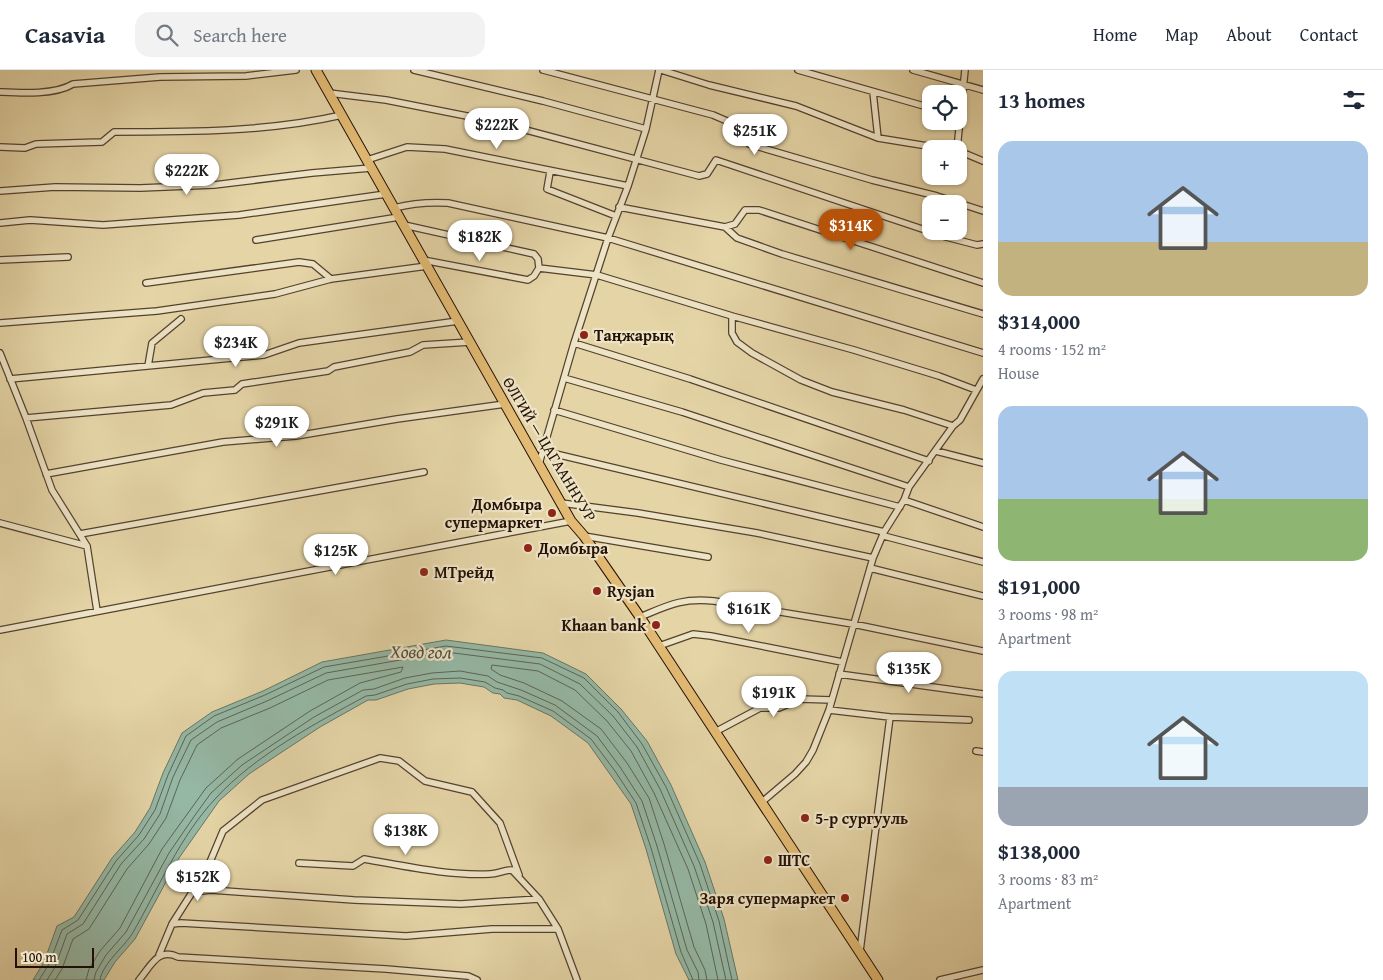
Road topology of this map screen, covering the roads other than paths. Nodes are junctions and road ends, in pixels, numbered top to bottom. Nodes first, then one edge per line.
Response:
1 (296, 70) edge
2 (316, 70) edge
3 (414, 70) edge
4 (543, 70) edge
5 (660, 70) edge
6 (798, 70) edge
7 (913, 70) edge
8 (964, 70) edge
9 (805, 71) edge
10 (963, 84) junction
11 (983, 90) edge
12 (0, 92) edge
13 (873, 92) junction
14 (329, 93) junction
15 (653, 98) junction
16 (922, 106) edge
17 (342, 116) junction
18 (646, 129) junction
19 (878, 138) junction
20 (922, 145) edge
21 (0, 147) edge
22 (967, 154) edge
23 (637, 160) junction
24 (983, 160) edge
25 (369, 164) junction
26 (550, 172) junction
27 (628, 186) junction
28 (0, 191) edge
29 (386, 194) junction
30 (619, 206) junction
31 (394, 208) junction
32 (983, 211) edge
33 (399, 216) junction
34 (616, 216) junction
35 (0, 223) edge
36 (404, 225) junction
37 (725, 227) junction
38 (608, 238) junction
39 (256, 240) dead end
40 (983, 244) edge
41 (68, 257) dead end
42 (0, 260) edge
43 (425, 263) junction
44 (539, 268) junction
45 (597, 275) junction
46 (331, 279) junction
47 (146, 283) dead end
48 (983, 283) edge
49 (983, 314) edge
50 (732, 316) junction
51 (181, 319) dead end
52 (458, 321) junction
53 (0, 323) edge
54 (470, 342) junction
55 (574, 343) junction
56 (0, 353) edge
57 (983, 353) edge
58 (148, 366) junction
59 (564, 378) junction
60 (10, 379) junction
61 (983, 379) edge
62 (976, 390) junction
63 (505, 404) junction
64 (554, 410) junction
65 (26, 418) junction
66 (953, 426) junction
67 (544, 451) junction
68 (936, 451) junction
69 (929, 461) junction
70 (983, 463) edge
71 (539, 464) junction
72 (424, 472) dead end
73 (46, 474) junction
74 (909, 487) junction
75 (904, 500) junction
76 (561, 503) junction
77 (900, 507) junction
78 (571, 521) junction
79 (0, 523) edge
80 (983, 527) edge
81 (80, 534) junction
82 (884, 534) junction
83 (584, 536) junction
84 (87, 546) junction
85 (708, 557) dead end
86 (872, 558) junction
87 (983, 562) edge
88 (870, 568) junction
89 (983, 596) edge
90 (97, 610) junction
91 (640, 617) junction
92 (853, 624) junction
93 (0, 630) edge
94 (659, 646) junction
95 (983, 651) edge
96 (842, 662) junction
97 (839, 674) junction
98 (983, 694) edge
99 (832, 700) junction
100 (829, 710) junction
101 (890, 716) junction
102 (969, 720) dead end
103 (716, 732) junction
104 (762, 802) junction
105 (299, 863) dead end
106 (518, 875) junction
107 (193, 892) junction
108 (539, 899) junction
109 (172, 924) junction
110 (558, 929) junction
111 (860, 951) junction
112 (159, 955) junction
113 (983, 970) edge
114 (958, 978) edge
115 (139, 980) edge
116 (477, 980) edge
117 (577, 980) edge
118 (878, 980) edge
119 (940, 980) edge

1 - 12 street
2 - 14 highway, ӨЛГИЙ — ЦАГААННУУР
3 - 18 street
4 - 15 street
5 - 15 street
5 - 19 street
6 - 9 street
7 - 10 street
8 - 10 street
9 - 13 street
10 - 11 street
13 - 16 street
13 - 19 street
14 - 17 highway, ӨЛГИЙ — ЦАГААННУУР
14 - 23 street
15 - 18 street
15 - 32 street
17 - 21 street
17 - 25 highway, ӨЛГИЙ — ЦАГААННУУР
18 - 23 street
19 - 20 street
22 - 24 street
23 - 27 street
23 - 40 street
25 - 26 street
25 - 28 street
25 - 29 highway, ӨЛГИЙ — ЦАГААННУУР
26 - 27 street
26 - 34 street
27 - 30 street
29 - 31 highway, ӨЛГИЙ — ЦАГААННУУР
29 - 35 street
30 - 34 street
30 - 37 street
31 - 33 highway, ӨЛГИЙ — ЦАГААННУУР
31 - 38 street
33 - 36 highway, ӨЛГИЙ — ЦАГААННУУР
33 - 39 street
34 - 38 street
36 - 43 highway, ӨЛГИЙ — ЦАГААННУУР
36 - 44 street
37 - 48 street
37 - 49 street
38 - 45 street
38 - 57 street
41 - 42 street
43 - 44 street
43 - 46 street
43 - 52 highway, ӨЛГИЙ — ЦАГААННУУР
44 - 45 street
45 - 50 street
45 - 55 street
46 - 47 street
46 - 53 street
50 - 62 street
50 - 66 street
51 - 58 street
52 - 54 highway, ӨЛГИЙ — ЦАГААННУУР
52 - 58 street
54 - 63 highway, ӨЛГИЙ — ЦАГААННУУР
54 - 65 street
55 - 59 street
55 - 69 street
56 - 60 street
58 - 60 street
59 - 64 street
59 - 74 street
60 - 65 street
61 - 62 street
62 - 66 street
63 - 71 highway, ӨЛГИЙ — ЦАГААННУУР
63 - 73 street
64 - 67 street
64 - 77 street
65 - 73 street
66 - 68 street
67 - 71 street
67 - 82 street
68 - 69 street
68 - 70 street
69 - 74 street
71 - 76 highway, ӨЛГИЙ — ЦАГААННУУР
72 - 81 street
73 - 81 street
74 - 75 street
75 - 77 street
75 - 80 street
76 - 78 highway, ӨЛГИЙ — ЦАГААННУУР
76 - 86 street
77 - 82 street
78 - 83 highway, ӨЛГИЙ — ЦАГААННУУР
78 - 90 street
79 - 84 street
81 - 84 street
82 - 86 street
82 - 87 street
83 - 85 street
83 - 91 highway, ӨЛГИЙ — ЦАГААННУУР
84 - 90 street
86 - 88 street
88 - 89 street
88 - 92 street
90 - 93 street
91 - 92 street
91 - 94 highway, ӨЛГИЙ — ЦАГААННУУР
92 - 95 street
92 - 96 street
94 - 96 street
94 - 103 highway, ӨЛГИЙ — ЦАГААННУУР
96 - 97 street
97 - 98 street
97 - 99 street
99 - 100 street
99 - 103 street
100 - 101 street
100 - 104 street
101 - 102 street
101 - 111 street
103 - 104 highway, ӨЛГИЙ — ЦАГААННУУР
104 - 111 highway, ӨЛГИЙ — ЦАГААННУУР
105 - 106 street
106 - 107 street
106 - 108 street
107 - 108 street
107 - 109 street
108 - 110 street
109 - 110 street
109 - 112 street
110 - 117 street
111 - 118 highway, ӨЛГИЙ — ЦАГААННУУР
112 - 115 street
112 - 116 street
113 - 114 street
114 - 119 street

